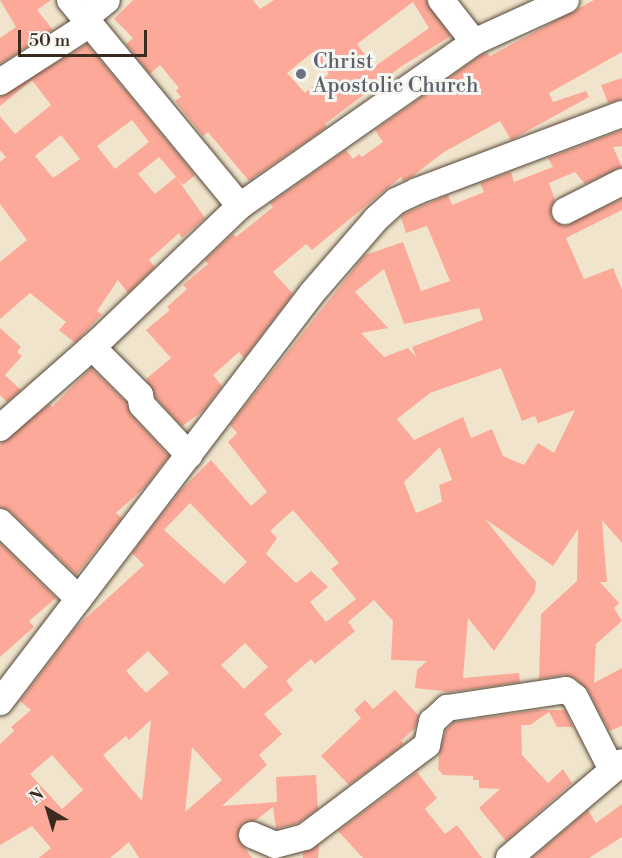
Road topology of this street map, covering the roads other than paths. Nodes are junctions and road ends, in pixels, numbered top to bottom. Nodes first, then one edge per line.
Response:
1 (107, 0) edge
2 (441, 0) edge
3 (566, 0) edge
4 (81, 14) edge
5 (474, 42) junction
6 (0, 82) edge
7 (621, 116) edge
8 (622, 182) edge
9 (240, 206) junction
10 (565, 211) dead end
11 (92, 347) junction
12 (0, 428) edge
13 (189, 455) junction
14 (0, 522) edge
15 (79, 599) junction
16 (0, 702) edge
17 (617, 766) edge
18 (252, 835) dead end
19 (509, 858) edge

1 - 4 street
2 - 5 street
3 - 5 street
4 - 6 street
4 - 9 street
5 - 9 street
7 - 13 street
8 - 10 street
9 - 11 street
11 - 12 street
11 - 13 street
13 - 15 street
14 - 15 street
15 - 16 street
17 - 18 street
17 - 19 street

